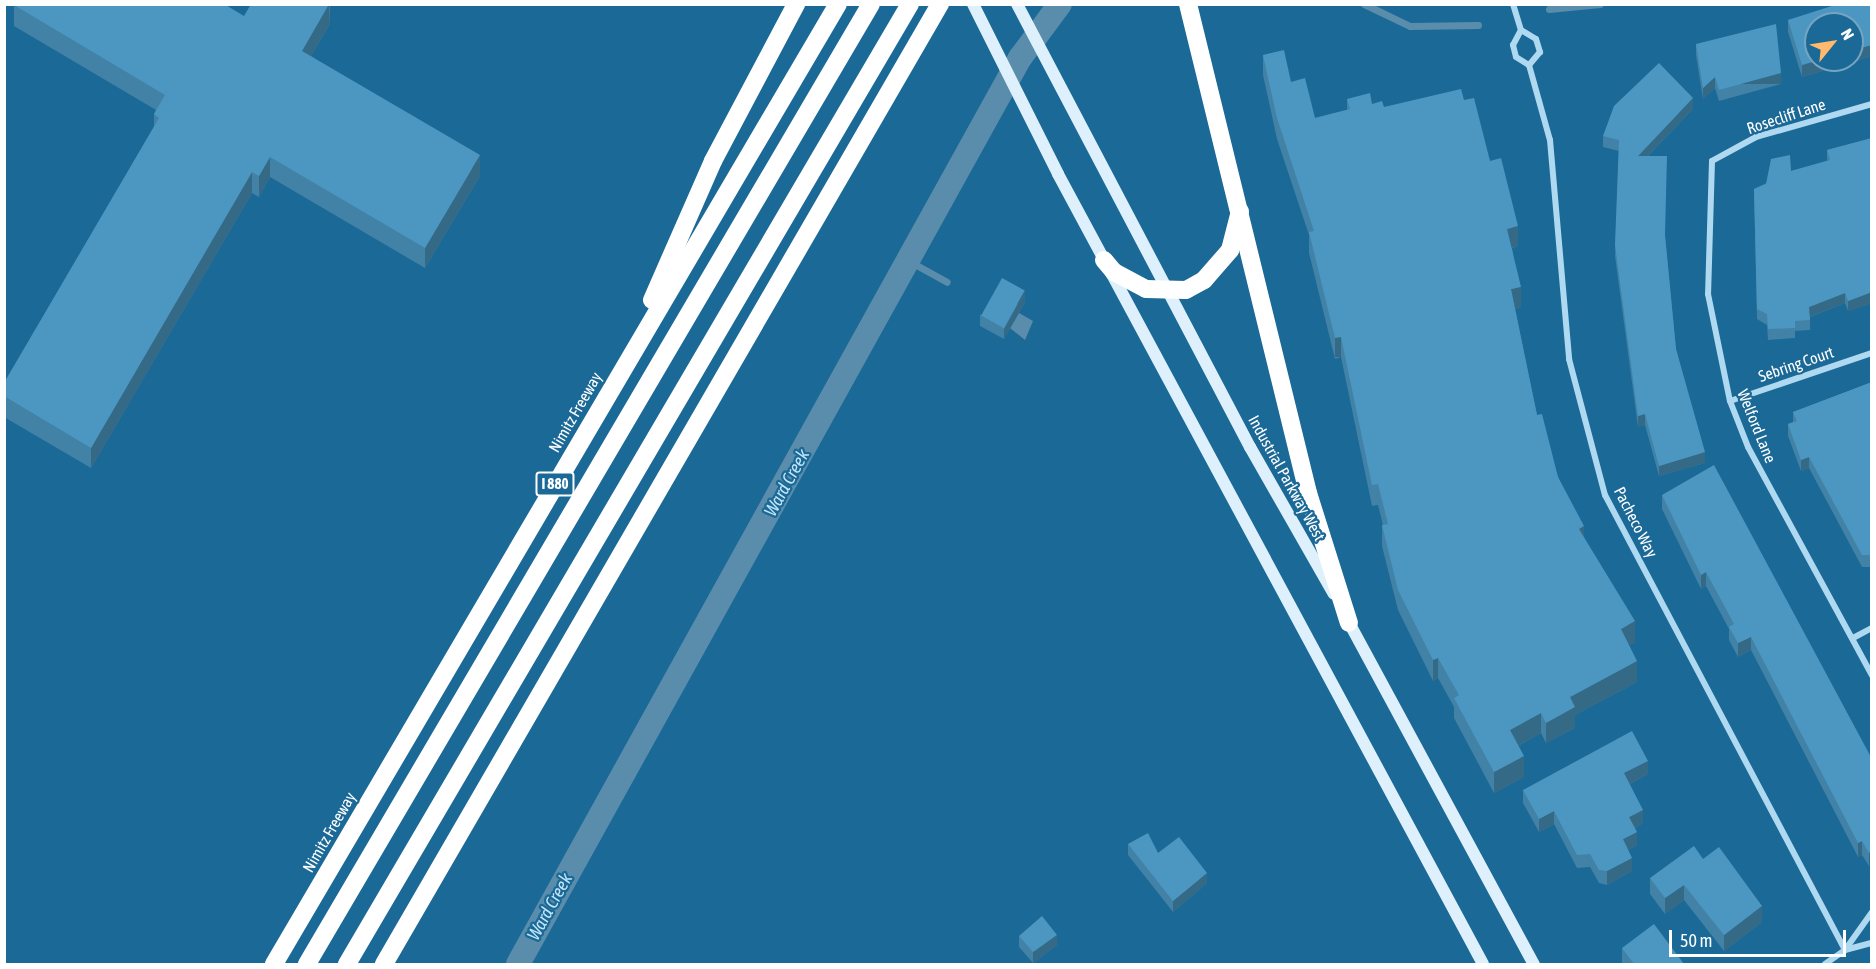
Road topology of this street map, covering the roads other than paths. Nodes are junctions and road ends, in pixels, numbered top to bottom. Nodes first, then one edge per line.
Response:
1 (796, 4) edge
2 (838, 4) edge
3 (871, 4) edge
4 (910, 4) edge
5 (940, 4) edge
6 (974, 4) edge
7 (1017, 4) edge
8 (1188, 4) edge
9 (1514, 4) edge
10 (1521, 30) junction
11 (1529, 65) junction
12 (1872, 104) edge
13 (1713, 161) joint
14 (1240, 209) junction
15 (1104, 260) junction
16 (1169, 290) junction
17 (1872, 353) edge
18 (619, 376) junction
19 (1730, 401) junction
20 (1349, 622) junction
21 (1872, 628) edge
22 (1852, 638) junction
23 (1872, 675) edge
24 (1872, 912) edge
25 (1872, 943) edge
26 (1845, 950) junction
27 (274, 964) edge
28 (307, 964) edge
29 (347, 964) edge
30 (384, 964) edge
31 (1484, 964) edge
32 (1534, 964) edge
33 (1825, 964) edge

1 - 18 highway
2 - 18 highway, Nimitz Freeway / I 880
3 - 28 highway, I 880
4 - 29 highway
5 - 30 highway
6 - 15 main road
7 - 16 main road, Industrial Parkway West
8 - 14 highway
9 - 10 street, Pacheco Way
10 - 11 street, Pacheco Way
10 - 11 street, Pacheco Way
11 - 26 street, Pacheco Way
12 - 13 street, Rosecliff Lane
13 - 19 street, Welford Lane
14 - 16 highway
14 - 20 highway
15 - 16 highway
15 - 31 main road
16 - 20 main road, Industrial Parkway West
17 - 19 street, Sebring Court
18 - 27 highway, Nimitz Freeway / I 880
19 - 22 street, Welford Lane
20 - 32 main road, Industrial Parkway West
21 - 22 street
22 - 23 street, Welford Lane
24 - 26 street
25 - 26 street
26 - 33 street

